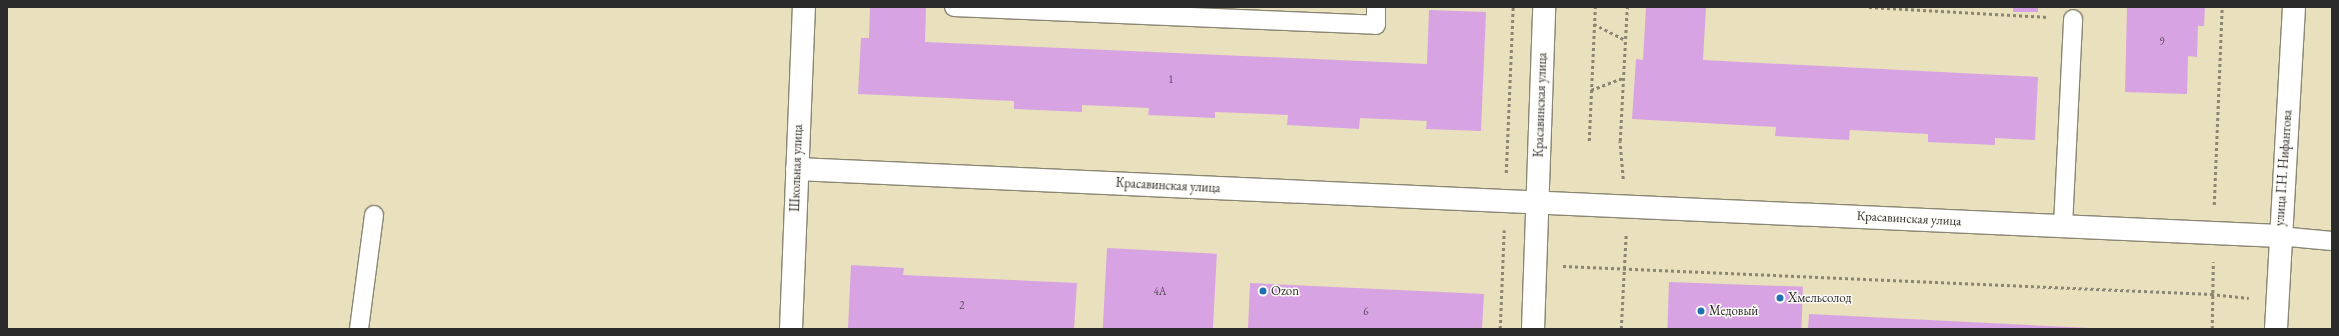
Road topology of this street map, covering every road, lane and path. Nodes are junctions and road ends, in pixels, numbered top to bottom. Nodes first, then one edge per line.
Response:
1 (804, 7) edge
2 (954, 7) edge
3 (1376, 7) edge
4 (1512, 7) edge
5 (1544, 7) edge
6 (1595, 7) edge
7 (1627, 7) edge
8 (1869, 7) edge
9 (2222, 7) edge
10 (2294, 7) edge
11 (1252, 14) edge
12 (2073, 18) joint
13 (1594, 24) junction
14 (1625, 40) junction
15 (1623, 78) junction
16 (1591, 90) junction
17 (1589, 141) dead end
18 (797, 169) junction
19 (1505, 201) junction
20 (1539, 202) junction
21 (1625, 206) junction
22 (374, 215) dead end
23 (2063, 226) junction
24 (2214, 232) junction
25 (2279, 236) junction
26 (2332, 241) edge
27 (1536, 264) junction
28 (1624, 269) junction
29 (2210, 294) junction
30 (2277, 301) junction
31 (358, 329) edge
32 (791, 329) edge
33 (1500, 329) edge
34 (1533, 329) edge
35 (1621, 329) edge
36 (2212, 329) edge
37 (2276, 329) edge

1 - 18 street, Школьная улица
2 - 11 lane
3 - 11 lane
4 - 19 path
5 - 20 street, Красавинская улица
6 - 13 path
7 - 14 path
8 - 12 path
9 - 24 path
10 - 25 street, улица Г.Н. Нифантова
12 - 23 lane
13 - 14 path
13 - 16 path
14 - 15 path
15 - 16 path
15 - 21 path
16 - 17 path
18 - 19 street, Красавинская улица
18 - 32 street, Школьная улица
19 - 20 street, Красавинская улица
19 - 33 path
20 - 21 street, Красавинская улица
20 - 27 street, Красавинская улица
21 - 23 street, Красавинская улица
21 - 28 path
22 - 31 lane
23 - 24 street, Красавинская улица
24 - 25 street, Красавинская улица
24 - 29 path
25 - 26 lane
25 - 30 street, улица Г.Н. Нифантова
27 - 28 path
27 - 34 street, Красавинская улица
28 - 29 path
28 - 35 path
29 - 30 path
29 - 36 path
30 - 37 street, улица Г.Н. Нифантова

